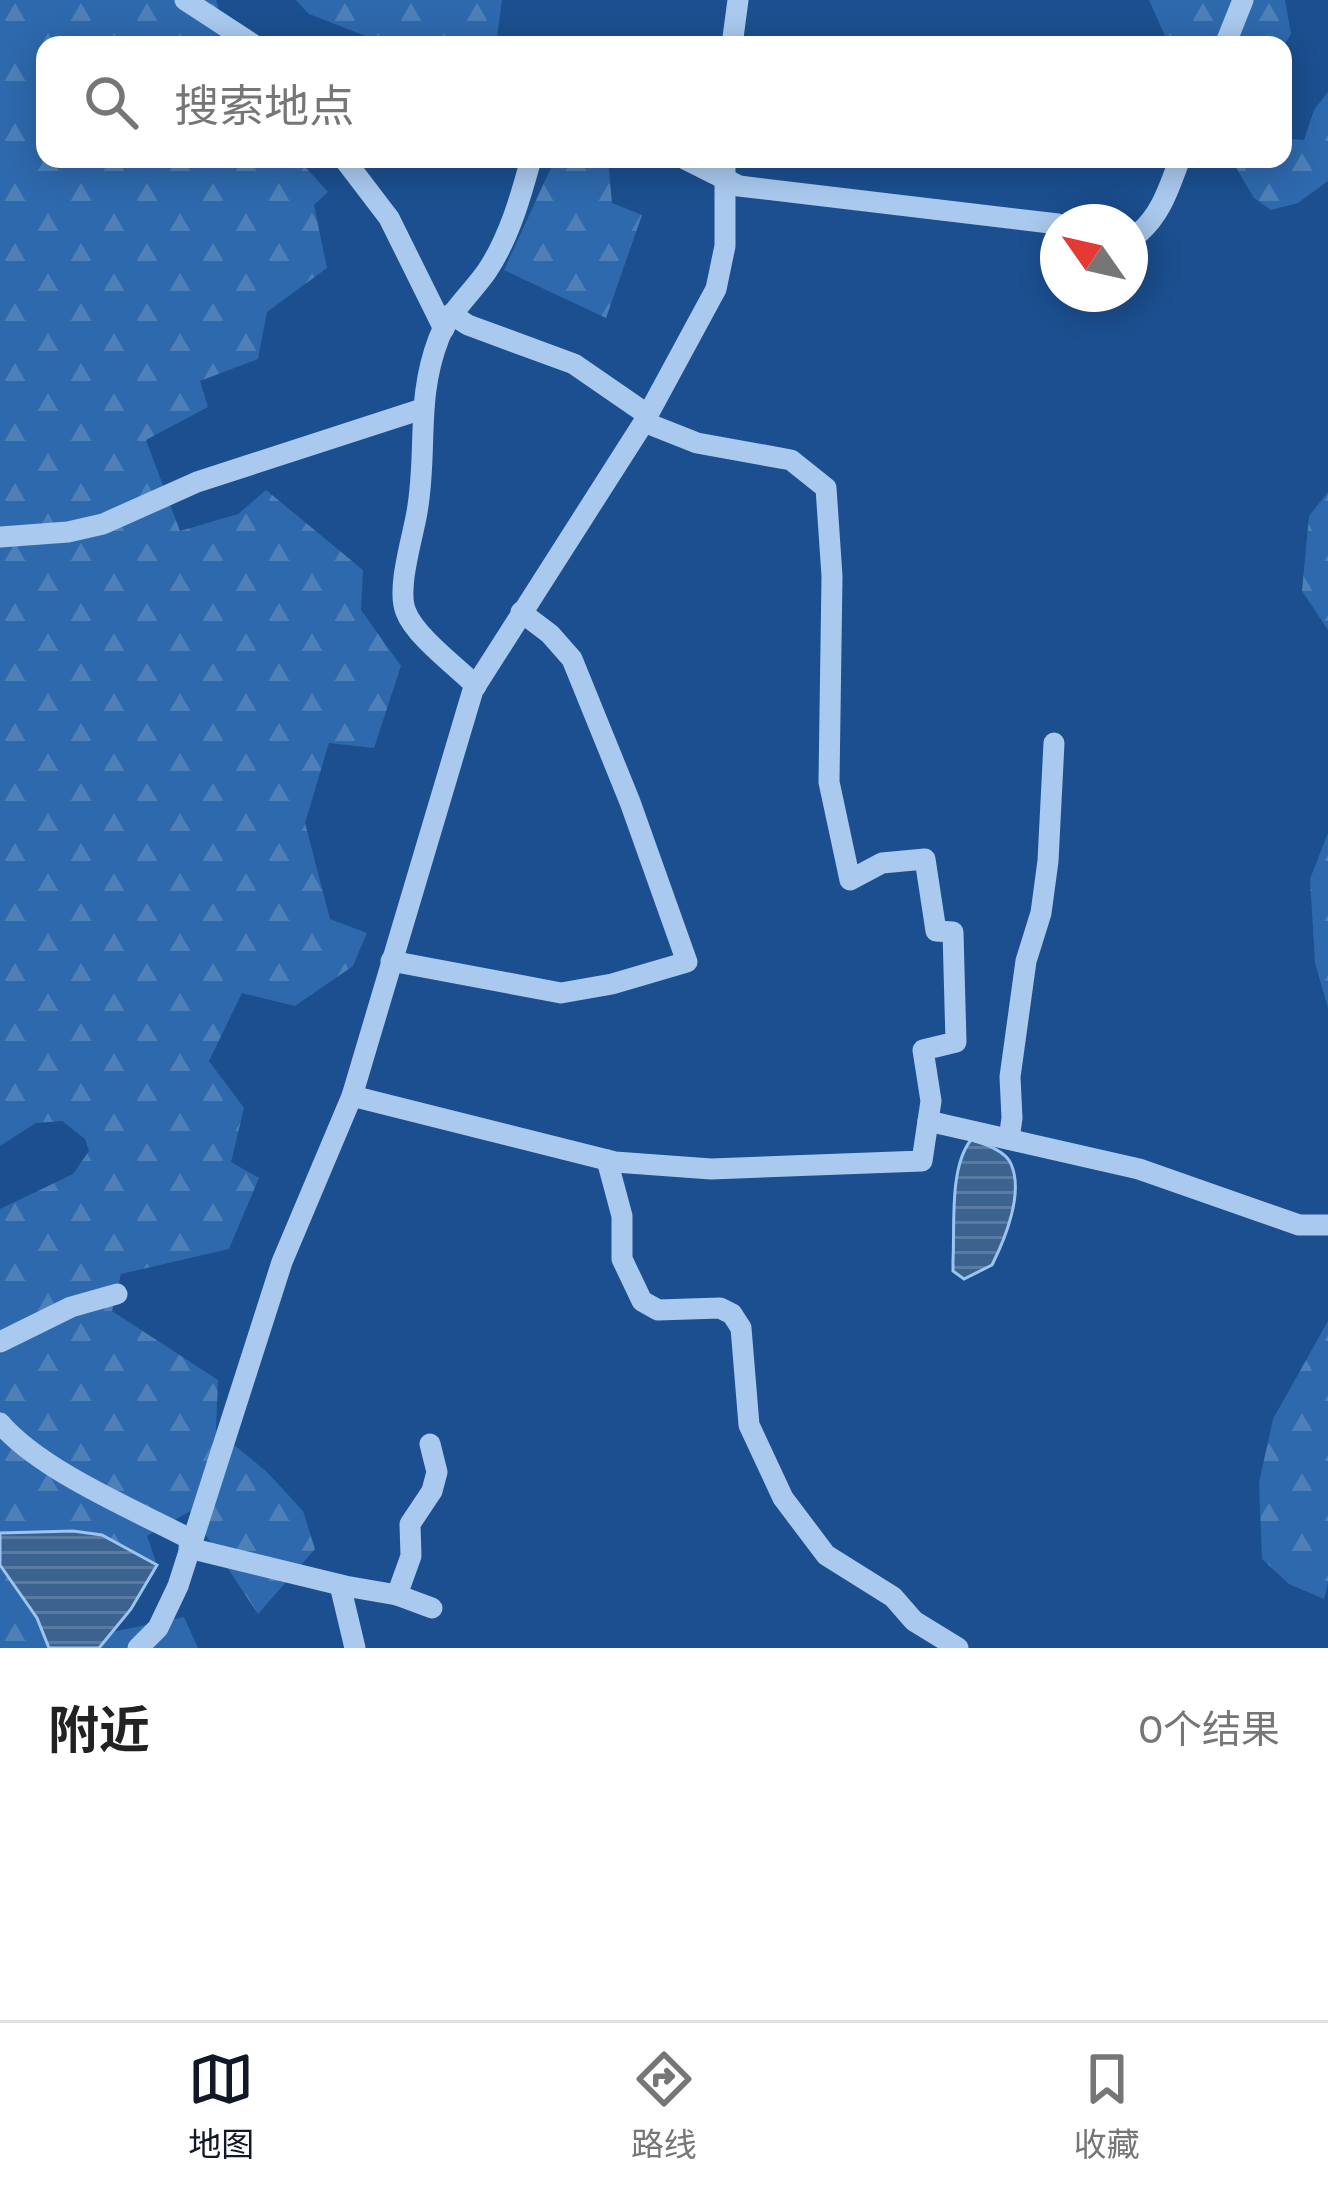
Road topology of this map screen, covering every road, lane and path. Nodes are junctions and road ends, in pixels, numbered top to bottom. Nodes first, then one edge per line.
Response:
1 (185, 0) edge
2 (738, 0) edge
3 (1243, 0) edge
4 (240, 36) edge
5 (734, 36) edge
6 (1229, 36) edge
7 (351, 168) edge
8 (529, 168) edge
9 (725, 168) edge
10 (1177, 168) edge
11 (1040, 222) edge
12 (1148, 225) edge
13 (447, 322) junction
14 (422, 409) junction
15 (646, 419) junction
16 (0, 537) edge
17 (521, 612) junction
18 (476, 686) junction
19 (1054, 743) dead end
20 (391, 961) junction
21 (352, 1096) junction
22 (928, 1121) junction
23 (1009, 1139) junction
24 (607, 1160) junction
25 (1328, 1224) edge
26 (117, 1294) dead end
27 (0, 1342) edge
28 (0, 1423) edge
29 (430, 1444) dead end
30 (191, 1544) junction
31 (340, 1585) junction
32 (397, 1594) junction
33 (432, 1608) dead end
34 (138, 1648) edge
35 (355, 1648) edge
36 (958, 1648) edge

1 - 4 street
2 - 5 street
3 - 6 street
7 - 13 street
8 - 13 street
9 - 11 street
9 - 15 street
10 - 12 street
13 - 14 street
13 - 15 street
14 - 16 street
14 - 18 street
15 - 17 street
15 - 22 street
17 - 18 street
17 - 20 street
18 - 20 street
19 - 23 street
20 - 21 street
21 - 24 street
21 - 30 street
22 - 23 street
22 - 24 street
23 - 25 street
24 - 36 street
26 - 27 street
28 - 30 street
29 - 32 street
30 - 31 street
30 - 34 street
31 - 32 street
31 - 35 street
32 - 33 street

